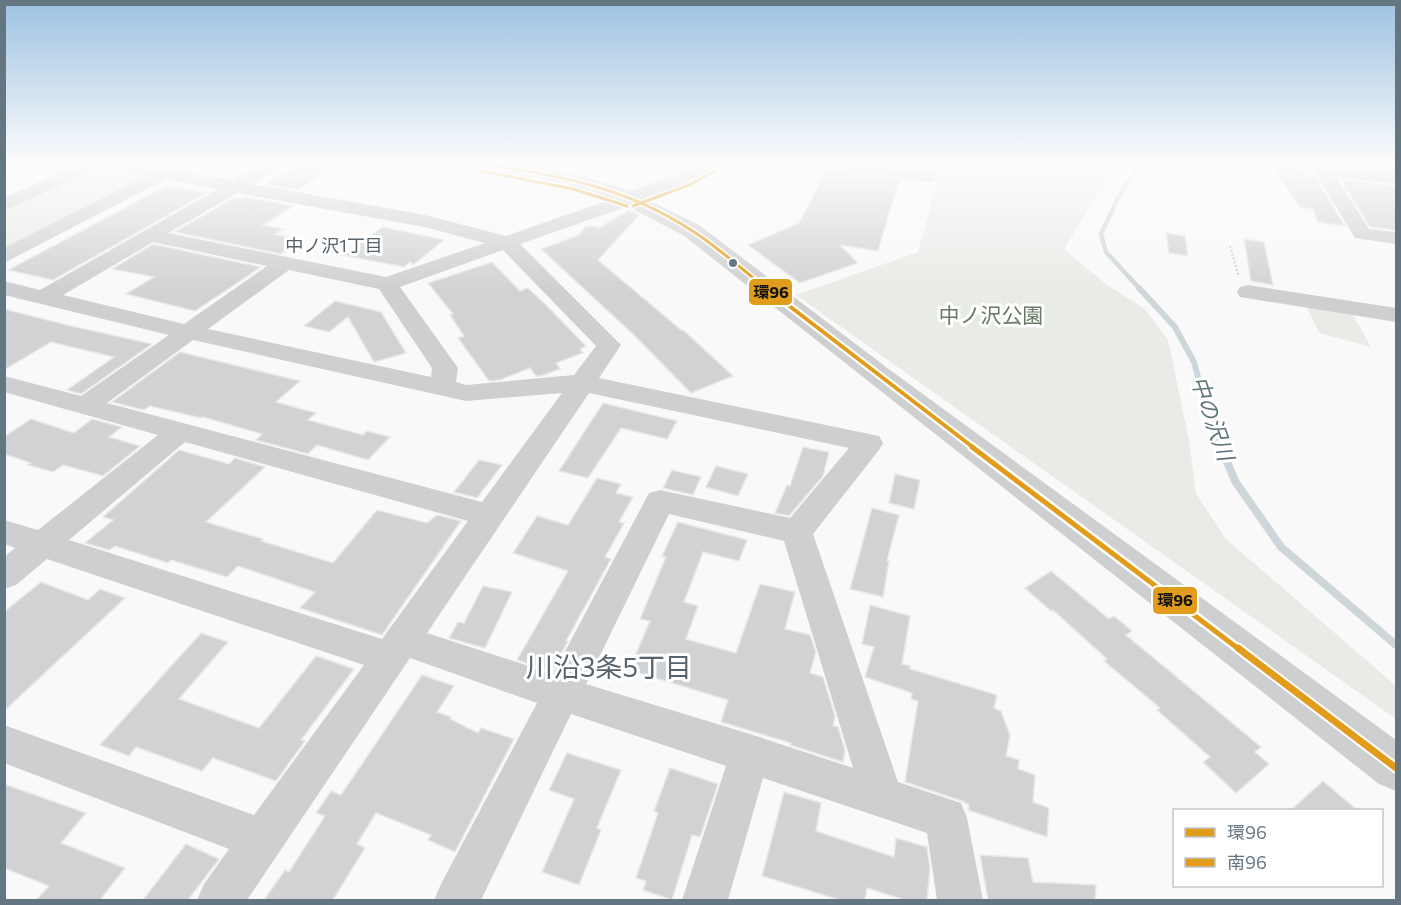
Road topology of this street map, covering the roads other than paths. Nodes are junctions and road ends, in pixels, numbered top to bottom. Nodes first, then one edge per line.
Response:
1 (101, 206) edge
2 (202, 206) edge
3 (346, 206) edge
4 (609, 206) edge
5 (644, 206) edge
6 (1345, 206) edge
7 (151, 236) junction
8 (1396, 238) edge
9 (506, 242) junction
10 (4, 257) edge
11 (285, 263) junction
12 (387, 284) junction
13 (4, 288) edge
14 (1248, 292) road end
15 (44, 297) junction
16 (1396, 315) edge
17 (188, 332) junction
18 (582, 383) junction
19 (4, 384) edge
20 (442, 387) junction
21 (86, 406) junction
22 (180, 432) junction
23 (489, 514) junction
24 (4, 532) edge
25 (797, 532) junction
26 (42, 545) junction
27 (4, 576) edge
28 (396, 649) junction
29 (562, 694) junction
30 (4, 744) edge
31 (750, 753) junction
32 (1396, 768) edge
33 (883, 798) junction
34 (262, 840) junction
35 (220, 900) edge
36 (457, 900) edge
37 (705, 900) edge
38 (960, 900) edge

1 - 10 street
2 - 7 street
3 - 9 street
4 - 9 street
5 - 32 street
6 - 8 street
7 - 11 street
7 - 15 street
9 - 12 street
9 - 18 street
11 - 12 street
11 - 17 street
12 - 20 street
13 - 15 street
14 - 16 street
15 - 17 street
17 - 20 street
17 - 21 street
18 - 20 street
18 - 23 street
18 - 25 street
19 - 21 street
21 - 22 street
22 - 23 street
22 - 26 street
23 - 28 street
24 - 26 street
25 - 29 street
25 - 33 street
26 - 27 street
26 - 28 street
28 - 29 street
28 - 34 street
29 - 31 street
29 - 36 street
30 - 34 street
31 - 33 street
31 - 37 street
33 - 38 street
34 - 35 street

